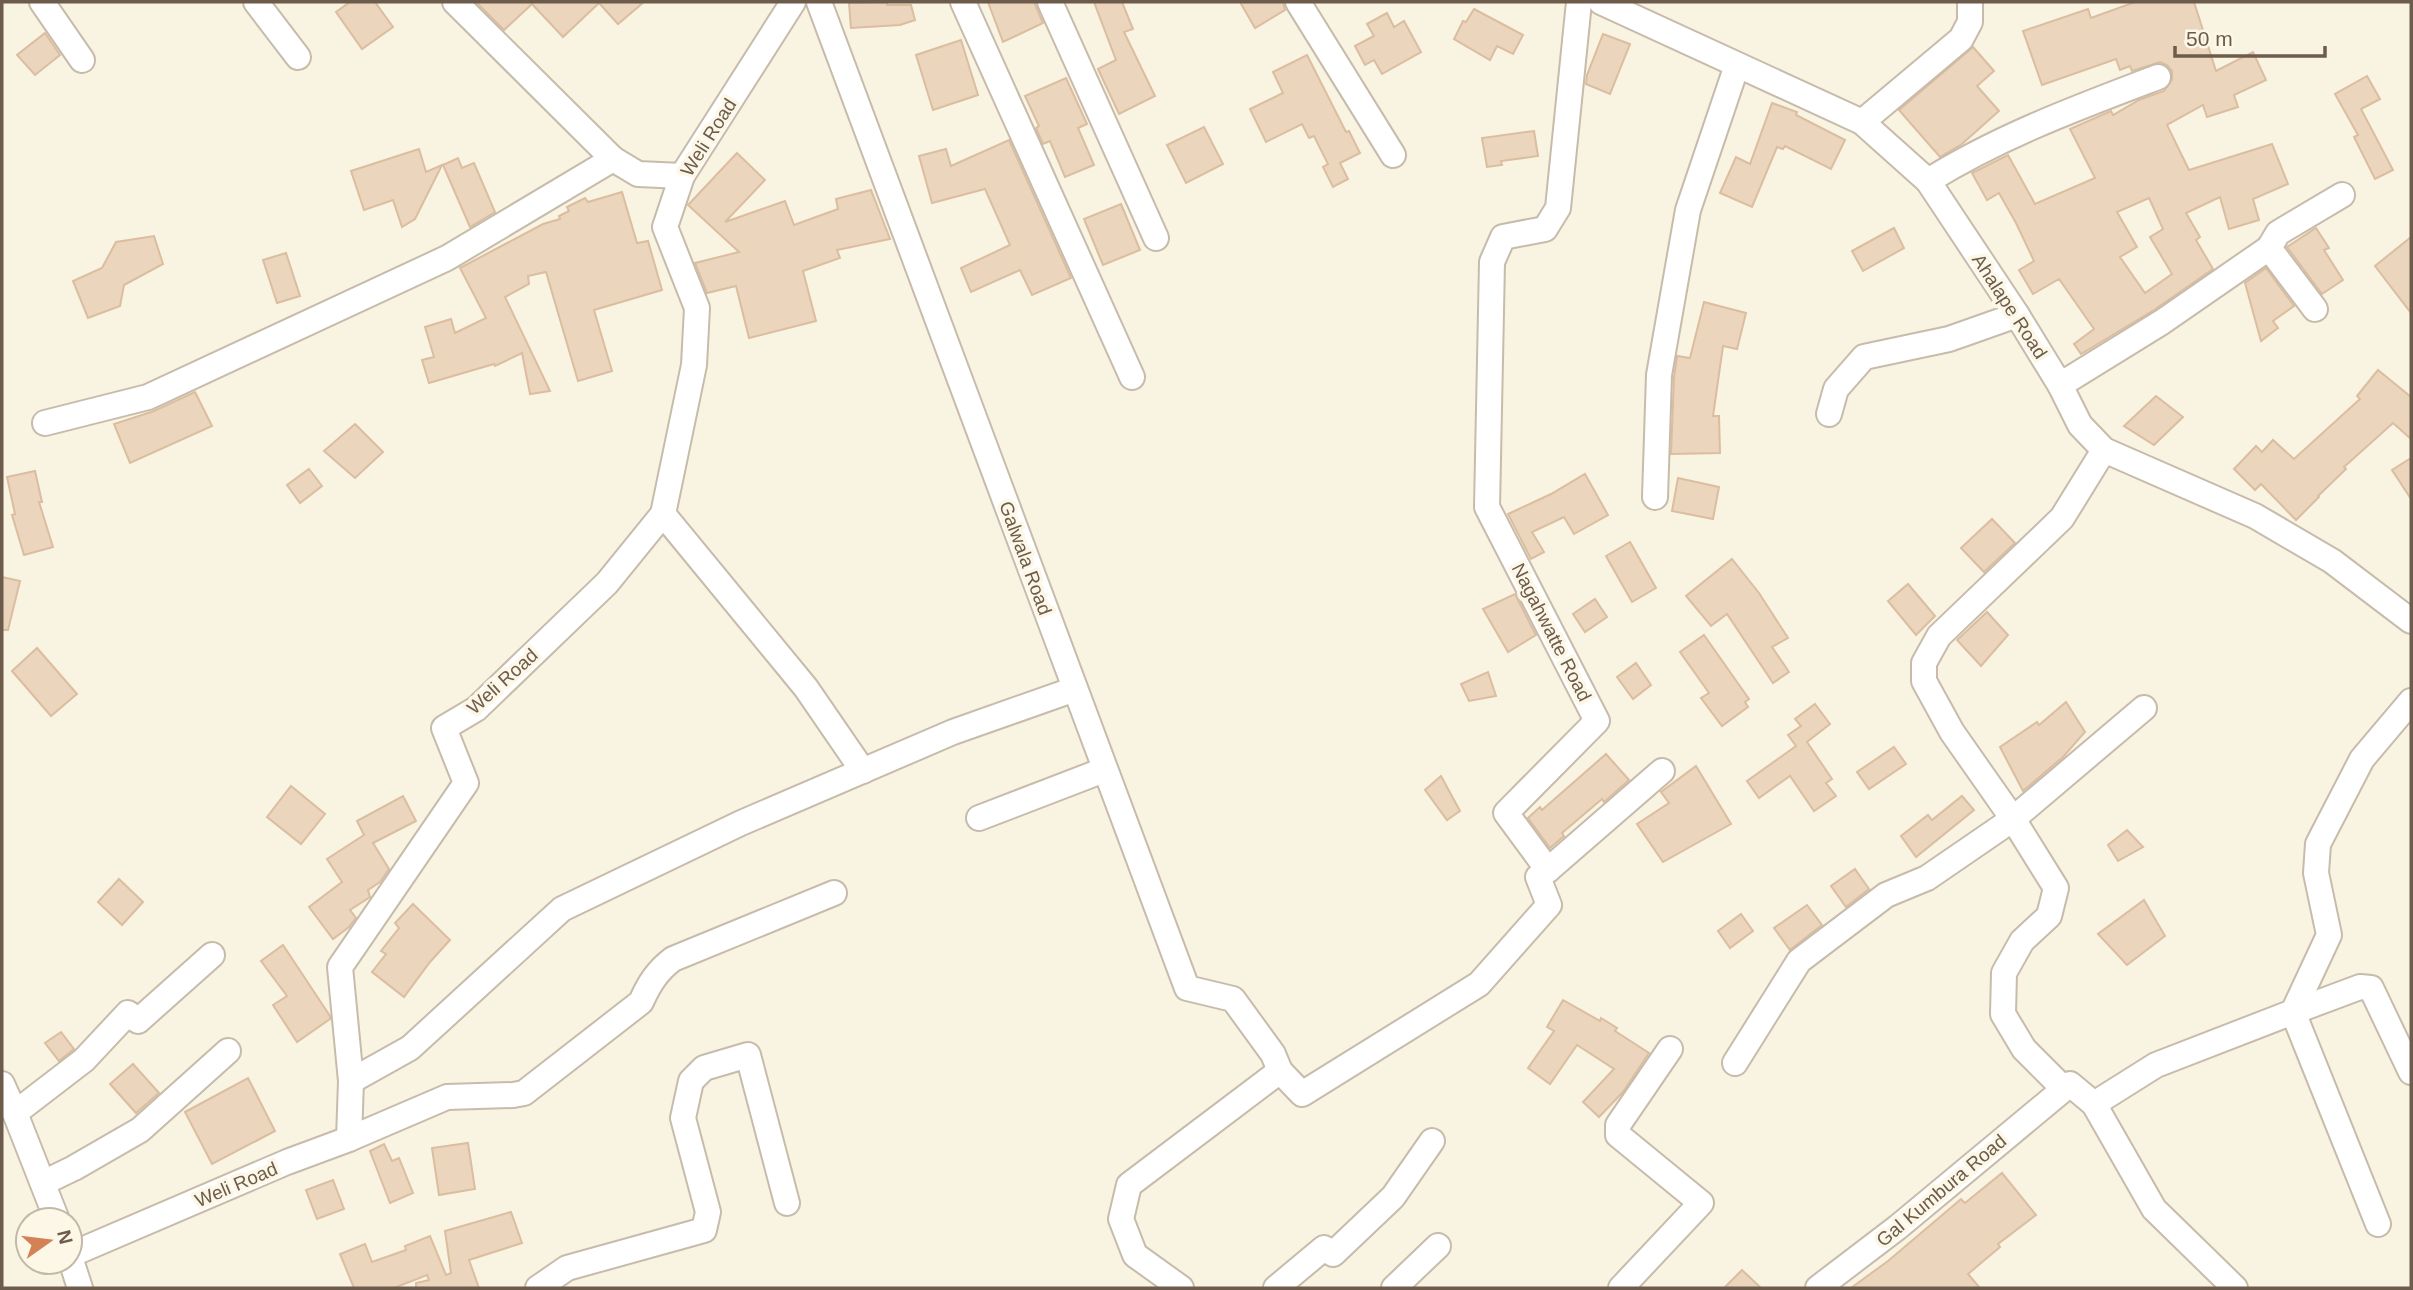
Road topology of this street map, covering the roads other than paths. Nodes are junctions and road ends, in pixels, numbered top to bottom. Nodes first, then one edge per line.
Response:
1 (42, 2) edge
2 (256, 2) edge
3 (455, 2) edge
4 (793, 2) edge
5 (819, 2) edge
6 (963, 2) edge
7 (1050, 2) edge
8 (1298, 2) edge
9 (1579, 2) edge
10 (1601, 2) edge
11 (1970, 2) edge
12 (298, 57) dead end
13 (82, 60) dead end
14 (1737, 65) junction
15 (2158, 77) dead end
16 (1862, 122) junction
17 (1393, 155) dead end
18 (612, 159) junction
19 (682, 176) junction
20 (1928, 181) junction
21 (2342, 195) dead end
22 (1156, 238) dead end
23 (2269, 248) junction
24 (2315, 309) dead end
25 (2017, 314) junction
26 (1132, 377) dead end
27 (2060, 385) junction
28 (1829, 414) dead end
29 (45, 423) dead end
30 (2104, 450) junction
31 (1655, 497) dead end
32 (663, 514) junction
33 (2411, 621) edge
34 (1075, 688) junction
35 (2411, 701) edge
36 (2144, 708) dead end
37 (1104, 770) junction
38 (863, 771) junction
39 (1662, 771) dead end
40 (979, 818) dead end
41 (2013, 819) junction
42 (1548, 870) junction
43 (834, 893) dead end
44 (212, 955) dead end
45 (2293, 1012) junction
46 (1670, 1049) dead end
47 (228, 1051) dead end
48 (1735, 1063) dead end
49 (1280, 1071) junction
50 (2411, 1072) edge
51 (351, 1081) junction
52 (2, 1084) edge
53 (2063, 1088) junction
54 (2094, 1104) junction
55 (15, 1113) junction
56 (349, 1139) junction
57 (1432, 1141) dead end
58 (43, 1183) junction
59 (787, 1203) dead end
60 (52, 1206) edge
61 (2378, 1224) dead end
62 (1438, 1246) dead end
63 (84, 1250) edge
64 (538, 1288) edge
65 (1181, 1288) edge
66 (1276, 1288) edge
67 (1394, 1288) edge
68 (1621, 1288) edge
69 (1818, 1288) edge
70 (2235, 1288) edge

1 - 13 street
2 - 12 street
3 - 18 street
4 - 19 street, Weli Road
5 - 34 street, Galwala Road
6 - 26 street
7 - 22 street
8 - 17 street
9 - 42 street, Nagahwatte Road
10 - 14 street, Ahalape Road
11 - 16 street
14 - 16 street, Ahalape Road
14 - 31 street
15 - 20 street
16 - 20 street, Ahalape Road
18 - 19 street
18 - 29 street
19 - 32 street, Weli Road
20 - 25 street, Ahalape Road
21 - 23 street
23 - 24 street
23 - 27 street
25 - 27 street, Ahalape Road
25 - 28 street
27 - 30 street, Ahalape Road
30 - 33 street, Ahalape Road
30 - 41 street
32 - 38 street
32 - 51 street, Weli Road
34 - 37 street, Galwala Road
34 - 38 street
35 - 45 street
36 - 41 street
37 - 40 street
37 - 49 street, Galwala Road
38 - 51 street
39 - 42 street
41 - 48 street
41 - 53 street
42 - 49 street
43 - 56 street
44 - 55 street
45 - 50 street
45 - 54 street
45 - 61 street
46 - 68 street
47 - 58 street
49 - 65 street
51 - 56 street, Weli Road
52 - 55 street
53 - 54 street
53 - 69 street, Gal Kumbura Road
54 - 70 street
55 - 58 street
56 - 63 street, Weli Road
57 - 66 street
58 - 60 street
59 - 64 street
62 - 67 street

